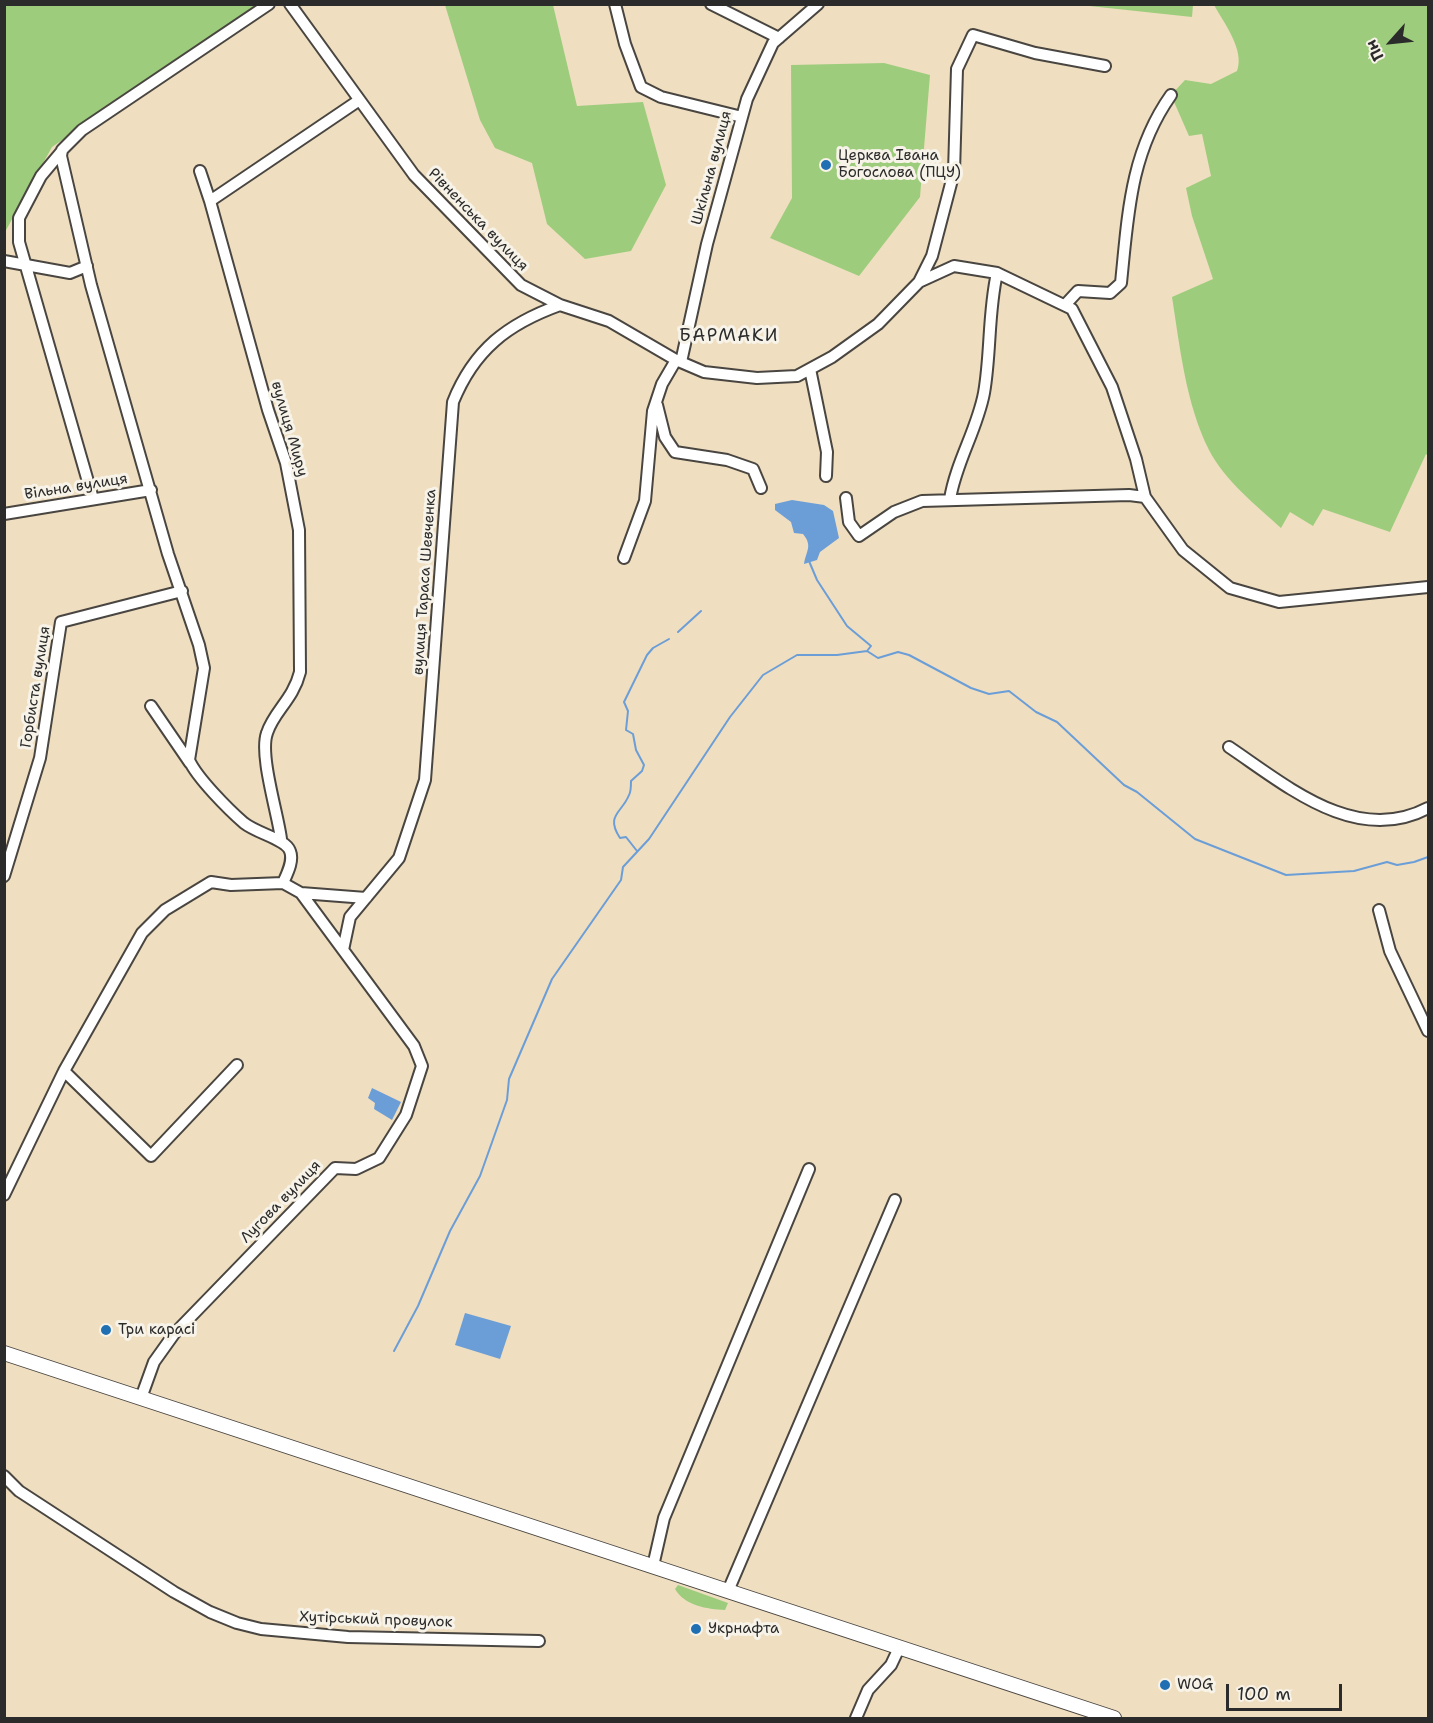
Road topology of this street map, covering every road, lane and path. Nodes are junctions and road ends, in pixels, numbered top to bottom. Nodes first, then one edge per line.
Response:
1 (269, 4) edge
2 (290, 4) edge
3 (615, 4) edge
4 (711, 4) edge
5 (818, 4) edge
6 (779, 38) junction
7 (1105, 66) dead end
8 (1171, 95) dead end
9 (358, 101) junction
10 (742, 117) junction
11 (62, 150) junction
12 (200, 171) dead end
13 (210, 201) junction
14 (4, 261) edge
15 (26, 265) junction
16 (87, 266) junction
17 (997, 273) junction
18 (919, 282) junction
19 (1065, 304) junction
20 (560, 305) junction
21 (678, 361) junction
22 (810, 369) junction
23 (656, 402) junction
24 (826, 476) dead end
25 (761, 488) dead end
26 (152, 490) junction
27 (1145, 497) junction
28 (846, 498) dead end
29 (93, 499) junction
30 (950, 499) junction
31 (4, 514) edge
32 (624, 558) dead end
33 (1428, 587) edge
34 (182, 591) junction
35 (151, 706) dead end
36 (1229, 747) dead end
37 (192, 766) junction
38 (1428, 808) edge
39 (281, 839) junction
40 (4, 876) edge
41 (283, 883) junction
42 (301, 893) junction
43 (366, 897) junction
44 (1379, 910) dead end
45 (343, 950) junction
46 (1428, 1031) edge
47 (237, 1065) dead end
48 (64, 1071) junction
49 (809, 1169) dead end
50 (4, 1195) edge
51 (895, 1200) dead end
52 (4, 1353) edge
53 (141, 1398) junction
54 (4, 1476) edge
55 (653, 1566) junction
56 (728, 1591) junction
57 (539, 1641) dead end
58 (899, 1648) junction
59 (856, 1719) edge
60 (1114, 1719) edge

1 - 11 street
2 - 9 street, Рівненська вулиця
3 - 10 street
4 - 6 street
5 - 6 street, Шкільна вулиця
6 - 10 street, Шкільна вулиця
7 - 18 street
8 - 19 street
9 - 13 street
9 - 20 street, Рівненська вулиця
10 - 21 street, Шкільна вулиця
11 - 15 street
11 - 16 street
12 - 13 street, вулиця Миру
13 - 39 street, вулиця Миру
14 - 15 street
15 - 16 street
15 - 29 street
16 - 26 street
17 - 18 street, Рівненська вулиця
17 - 19 street, Рівненська вулиця
17 - 30 street
18 - 22 street, Рівненська вулиця
19 - 27 street
20 - 21 street, Рівненська вулиця
20 - 43 street, вулиця Тараса Шевченка
21 - 22 street, Рівненська вулиця
21 - 23 street, Шкільна вулиця
22 - 24 street
23 - 25 street
23 - 32 street, Шкільна вулиця
26 - 29 street, Вільна вулиця
26 - 34 street
27 - 30 street
27 - 33 street
28 - 30 street
29 - 31 street, Вільна вулиця
34 - 37 street
34 - 40 street, Горбиста вулиця
35 - 37 street
36 - 38 street
37 - 39 street
39 - 41 street, вулиця Миру
41 - 42 street
41 - 48 street
42 - 43 street
42 - 45 street, Лугова вулиця
43 - 45 street, вулиця Тараса Шевченка
44 - 46 street
45 - 53 street, Лугова вулиця
47 - 48 street
48 - 50 street
49 - 55 street
51 - 56 street
52 - 53 main road
53 - 55 main road
54 - 57 street, Хутірський провулок
55 - 56 main road
56 - 58 main road
58 - 59 street
58 - 60 main road

